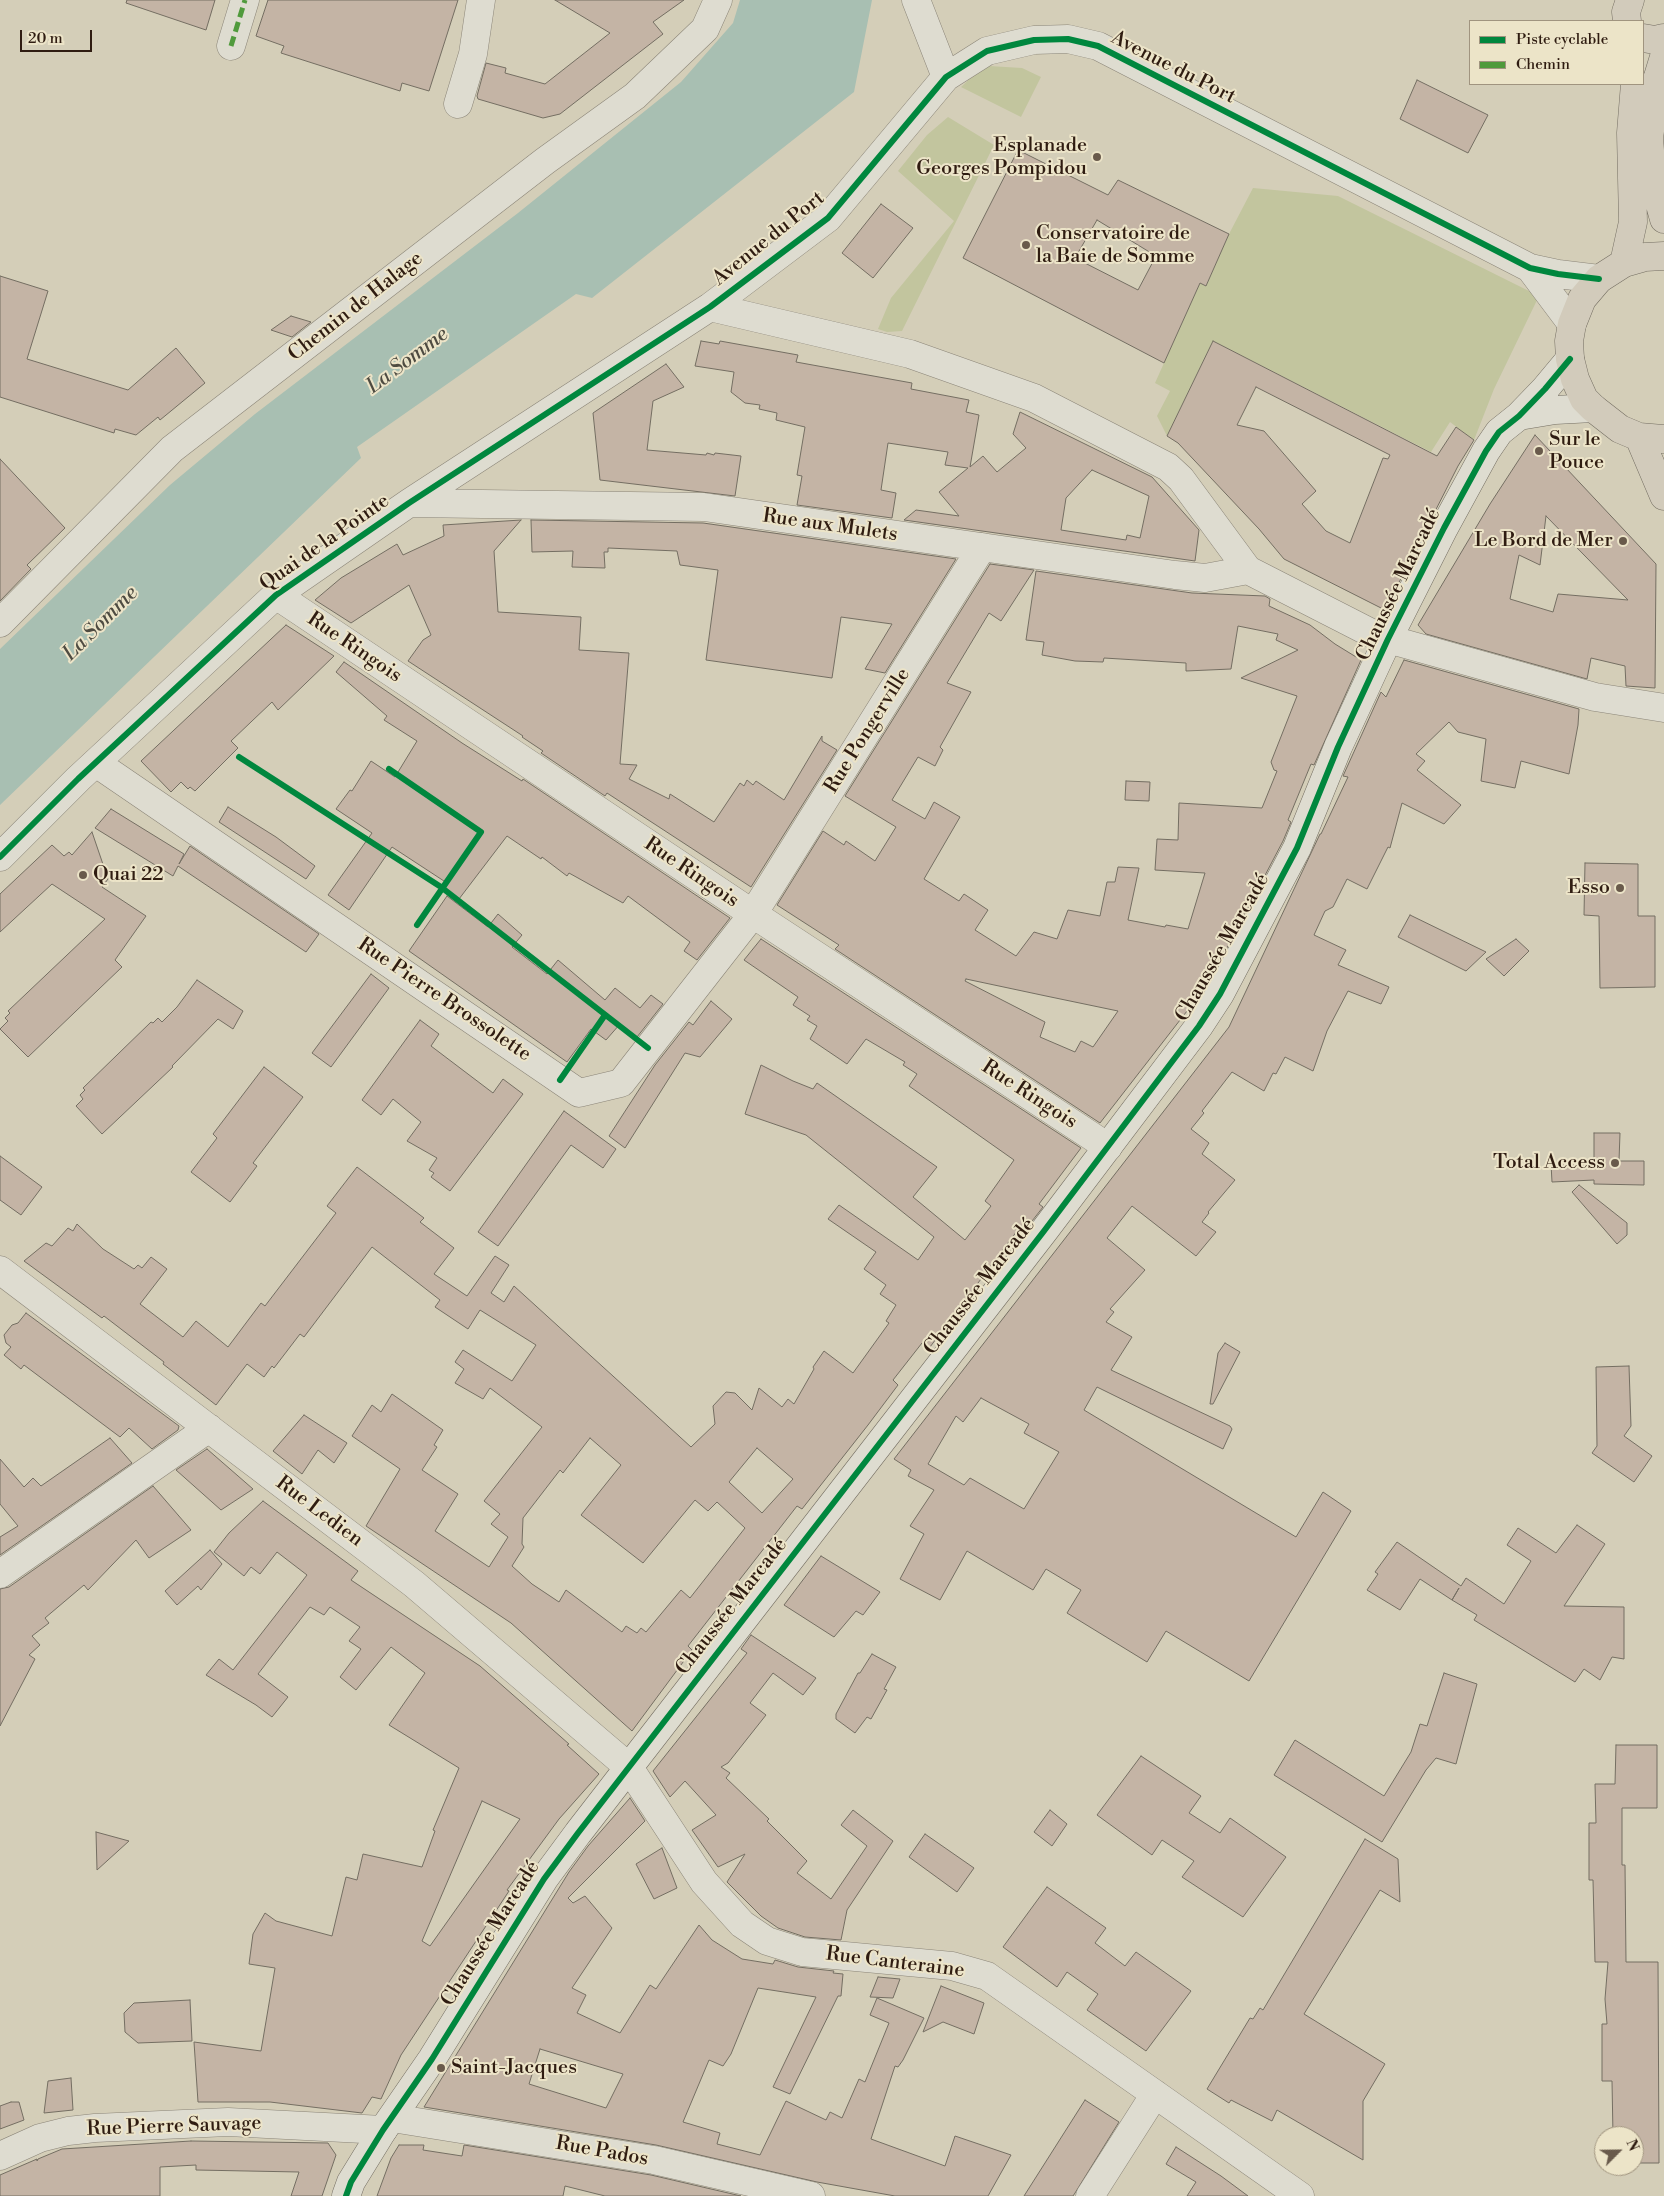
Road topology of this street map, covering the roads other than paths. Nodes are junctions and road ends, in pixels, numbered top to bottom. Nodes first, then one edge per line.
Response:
1 (245, 0) edge
2 (482, 0) edge
3 (718, 0) edge
4 (916, 0) edge
5 (1644, 38) edge
6 (1664, 38) edge
7 (230, 46) dead end
8 (1664, 57) edge
9 (946, 77) junction
10 (1635, 85) edge
11 (458, 104) dead end
12 (1664, 219) edge
13 (1664, 256) edge
14 (1624, 263) junction
15 (1530, 268) junction
16 (1599, 279) junction
17 (710, 307) junction
18 (1572, 324) junction
19 (1570, 359) junction
20 (1593, 408) junction
21 (1519, 416) junction
22 (1652, 438) edge
23 (1664, 496) edge
24 (409, 503) junction
25 (982, 548) junction
26 (1248, 570) junction
27 (276, 595) junction
28 (0, 623) edge
29 (1388, 639) junction
30 (1664, 708) edge
31 (96, 763) junction
32 (0, 858) edge
33 (753, 914) junction
34 (1108, 1147) junction
35 (0, 1270) edge
36 (209, 1428) junction
37 (0, 1574) edge
38 (628, 1766) junction
39 (1155, 2094) junction
40 (387, 2124) junction
41 (0, 2156) edge
42 (346, 2196) edge
43 (811, 2196) edge
44 (1090, 2196) edge
45 (1300, 2196) edge

1 - 7 street
2 - 11 street
3 - 28 street, Chemin de Halage
4 - 9 street
5 - 6 main road
8 - 12 main road
9 - 15 street, Avenue du Port
9 - 17 street, Avenue du Port
10 - 14 main road
13 - 14 main road
14 - 16 main road
15 - 16 street, Avenue du Port
15 - 18 street, Avenue du Port
16 - 18 main road
17 - 24 street, Quai de la Pointe
17 - 26 street
18 - 19 main road
19 - 20 main road
19 - 21 street, Chaussée Marcadé
20 - 21 street, Chaussée Marcadé
20 - 22 main road
21 - 29 street, Chaussée Marcadé
22 - 23 main road
24 - 25 street, Rue aux Mulets
24 - 27 street, Quai de la Pointe
25 - 26 street, Rue aux Mulets
25 - 33 street, Rue Pongerville
26 - 29 street
27 - 31 street, Quai de la Pointe
27 - 33 street, Rue Ringois
29 - 30 street
29 - 34 street, Chaussée Marcadé
31 - 32 street, Quai de la Pointe
31 - 33 street, Rue Pierre Brossolette
33 - 34 street, Rue Ringois
34 - 38 street, Chaussée Marcadé
35 - 36 street, Rue Ledien
36 - 37 street
36 - 38 street, Rue Ledien
38 - 39 street, Rue Canteraine
38 - 40 street, Chaussée Marcadé
39 - 44 street
39 - 45 street, Rue Canteraine
40 - 41 street, Rue Pierre Sauvage
40 - 42 street, Chaussée Marcadé
40 - 43 street, Rue Pados

